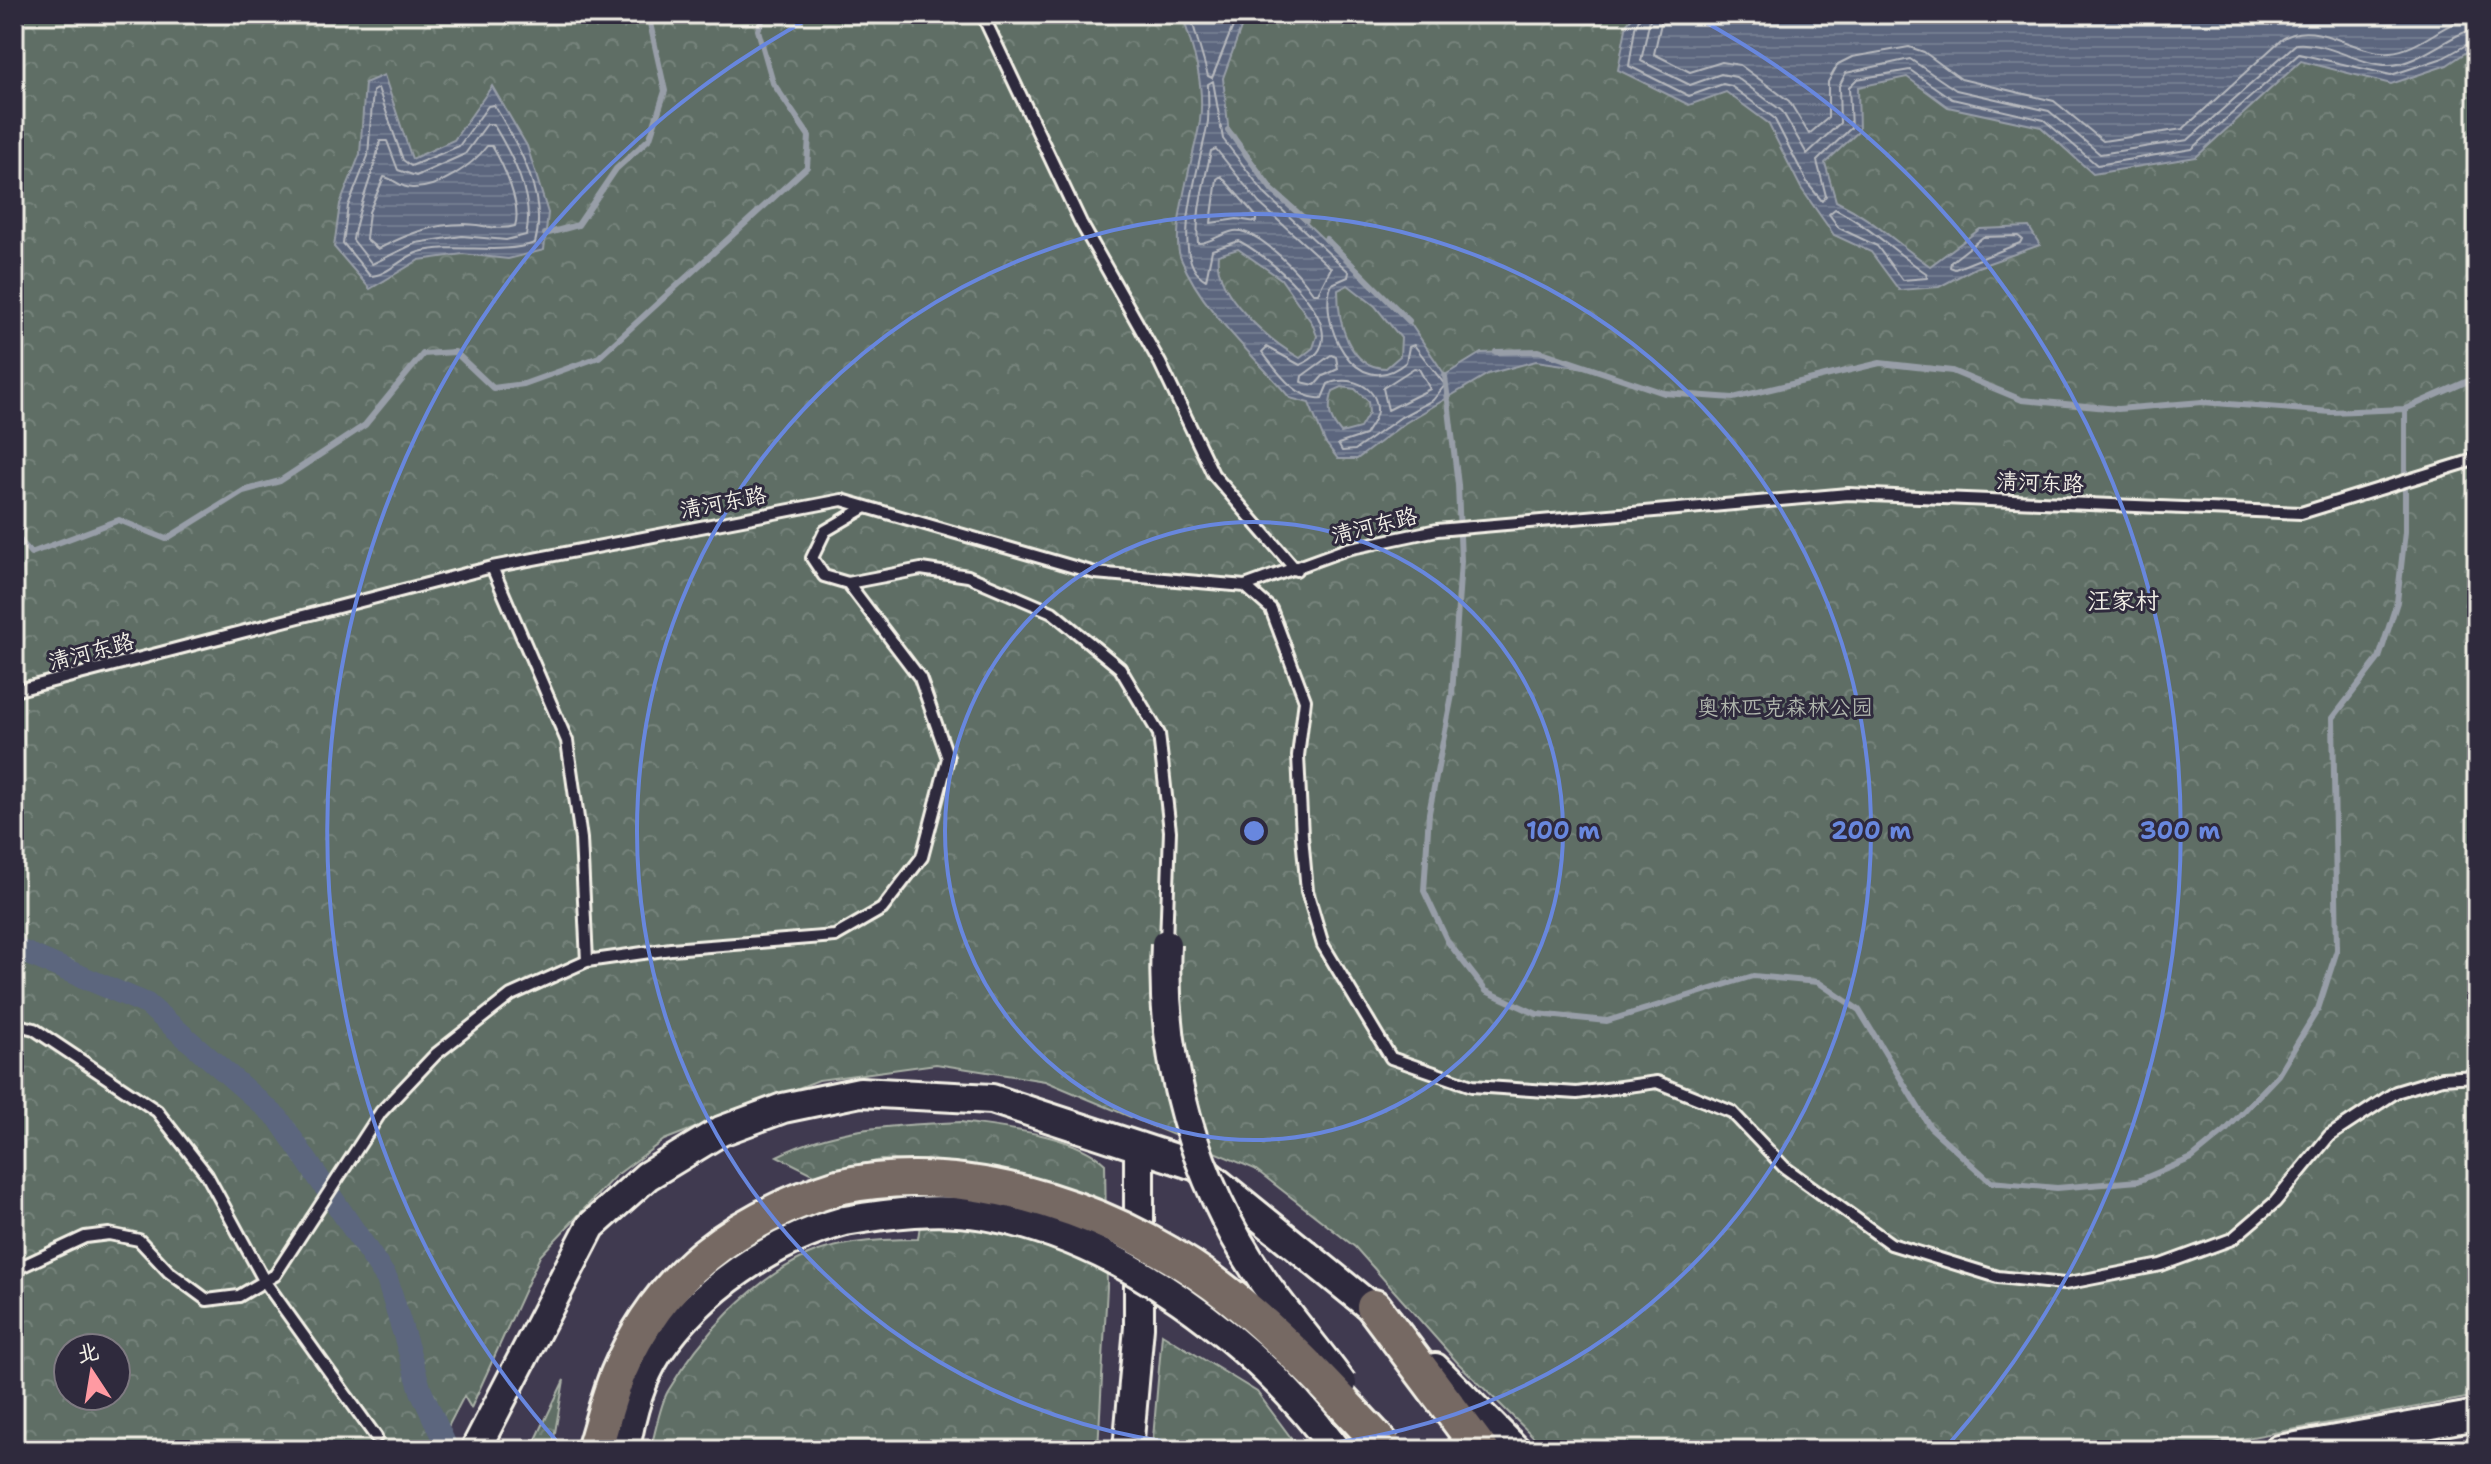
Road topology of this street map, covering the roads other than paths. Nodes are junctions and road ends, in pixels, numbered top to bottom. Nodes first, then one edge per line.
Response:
1 (982, 14) edge
2 (2477, 459) edge
3 (866, 507) junction
4 (492, 567) junction
5 (1296, 570) junction
6 (848, 583) junction
7 (1245, 586) junction
8 (14, 691) edge
9 (1166, 944) joint
10 (587, 961) junction
11 (14, 1024) edge
12 (2477, 1076) edge
13 (1139, 1147) junction
14 (14, 1270) edge
15 (265, 1282) junction
16 (1374, 1307) junction
17 (2477, 1415) edge
18 (376, 1437) dead end
19 (1385, 1449) edge
20 (475, 1450) edge
21 (594, 1450) edge
22 (625, 1450) edge
23 (1128, 1450) edge
24 (1336, 1450) edge
25 (1481, 1450) edge
26 (1516, 1450) edge
27 (2279, 1450) edge

1 - 5 lane
2 - 5 lane, 清河东路
3 - 4 lane, 清河东路
3 - 6 lane
3 - 7 lane, 清河东路
4 - 8 lane, 清河东路
4 - 10 lane
5 - 7 lane, 清河东路
6 - 9 lane
6 - 10 lane
7 - 12 lane
9 - 19 main road, bridge
10 - 15 lane
11 - 15 lane
13 - 16 main road
13 - 20 main road
13 - 23 main road
14 - 15 lane
15 - 18 lane
16 - 25 highway
16 - 26 main road
17 - 27 main road
19 - 21 highway, bridge
22 - 24 main road, bridge

